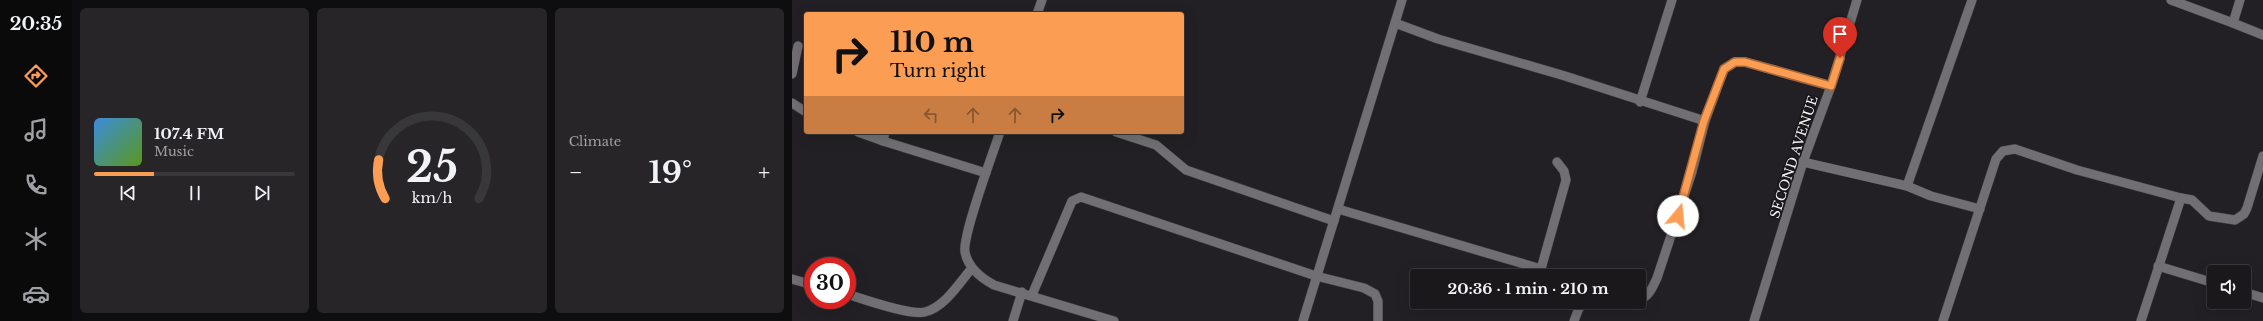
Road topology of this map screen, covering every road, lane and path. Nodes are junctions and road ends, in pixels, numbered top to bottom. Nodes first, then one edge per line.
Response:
1 (1042, 0) edge
2 (1402, 0) edge
3 (1672, 0) edge
4 (1857, 0) edge
5 (1972, 0) edge
6 (2171, 0) edge
7 (2240, 0) edge
8 (1038, 12) edge
9 (1395, 22) junction
10 (2233, 23) junction
11 (2263, 35) edge
12 (798, 46) dead end
13 (792, 74) edge
14 (1831, 86) junction
15 (1640, 102) junction
16 (792, 103) edge
17 (804, 111) edge
18 (1704, 121) junction
19 (871, 134) edge
20 (999, 134) edge
21 (1122, 134) edge
22 (884, 136) edge
23 (2263, 156) edge
24 (1557, 162) dead end
25 (1803, 162) junction
26 (986, 174) junction
27 (1908, 186) junction
28 (2181, 198) junction
29 (1338, 209) junction
30 (1980, 209) junction
31 (1334, 221) junction
32 (2158, 266) junction
33 (972, 268) junction
34 (1541, 269) joint
35 (1316, 276) junction
36 (792, 279) edge
37 (2207, 281) edge
38 (804, 282) edge
39 (1022, 292) junction
40 (2251, 294) edge
41 (1032, 295) junction
42 (1646, 296) edge
43 (856, 297) edge
44 (2263, 298) edge
45 (1578, 309) edge
46 (1013, 321) edge
47 (1114, 321) edge
48 (1303, 321) edge
49 (1378, 321) edge
50 (1574, 321) edge
51 (1754, 321) edge
52 (1943, 321) edge
53 (2141, 321) edge

1 - 8 street
2 - 9 street
3 - 15 street
4 - 14 street, SECOND AVENUE
5 - 27 street
6 - 10 street
7 - 10 street
9 - 15 street
9 - 29 street
10 - 11 street
12 - 13 street
14 - 18 street
14 - 25 street, SECOND AVENUE
15 - 18 street
16 - 17 street
18 - 42 street
19 - 22 street
20 - 26 street
21 - 31 street
22 - 26 street
23 - 28 street
24 - 34 street
25 - 27 street
25 - 51 street, SECOND AVENUE
26 - 33 street
27 - 30 street
28 - 30 street
28 - 32 street
29 - 31 street
29 - 34 street
30 - 52 street
31 - 35 street
32 - 37 street
32 - 53 street
33 - 39 street
33 - 43 street
35 - 41 street
35 - 48 street
35 - 49 street
36 - 38 street
39 - 41 street
39 - 46 street
40 - 44 street
41 - 47 street
45 - 50 street

